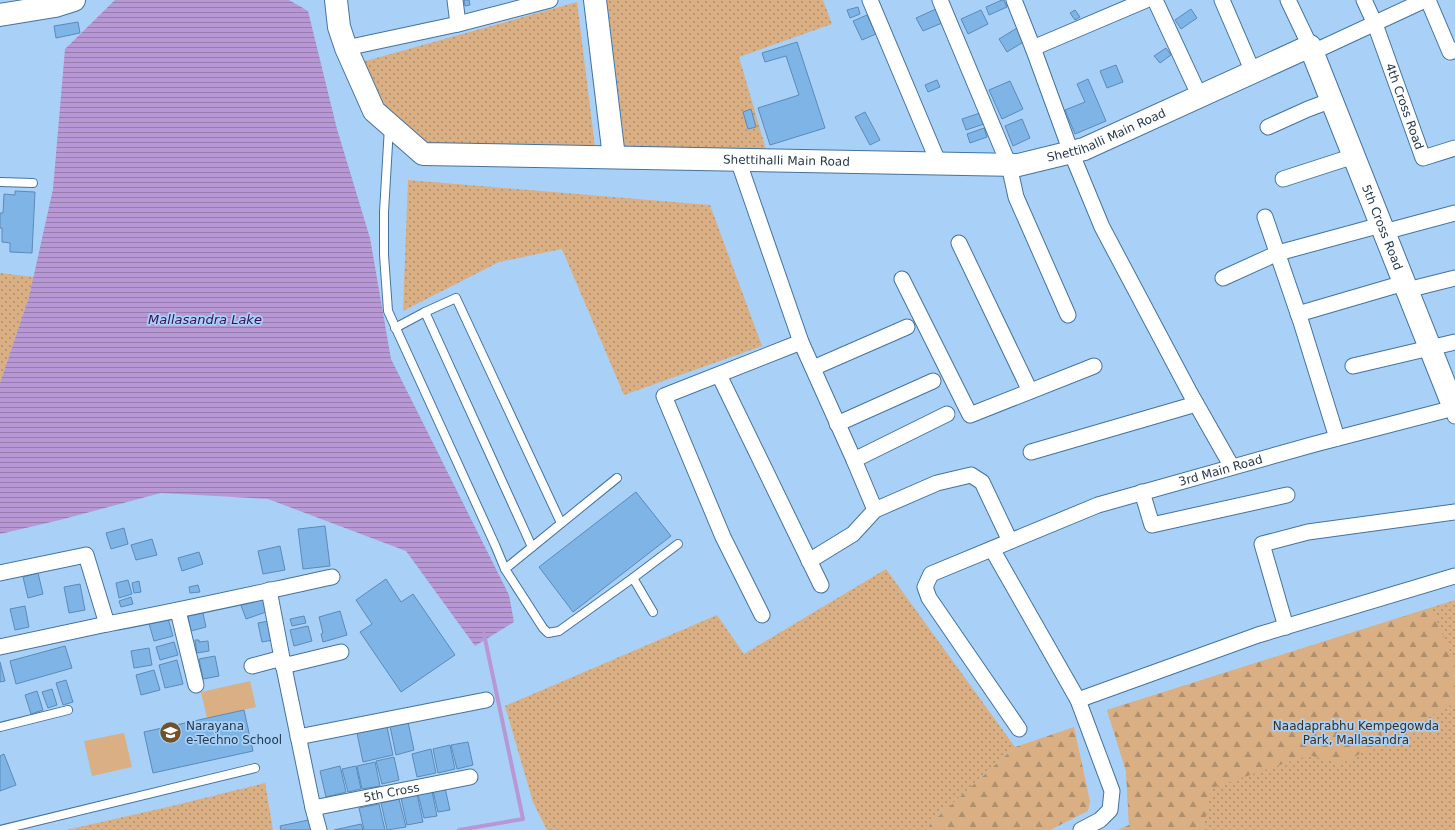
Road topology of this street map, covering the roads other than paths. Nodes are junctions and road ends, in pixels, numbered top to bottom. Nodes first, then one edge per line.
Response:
1 (74, 0) edge
2 (336, 0) edge
3 (455, 0) edge
4 (550, 0) edge
5 (594, 0) edge
6 (870, 0) edge
7 (940, 0) edge
8 (1014, 0) edge
9 (1146, 0) edge
10 (1155, 0) edge
11 (1222, 0) edge
12 (1288, 0) edge
13 (1364, 0) edge
14 (1426, 0) edge
15 (0, 15) edge
16 (458, 24) junction
17 (1375, 24) junction
18 (346, 48) junction
19 (1033, 48) junction
20 (1312, 49) junction
21 (1453, 56) edge
22 (1253, 72) junction
23 (1200, 97) junction
24 (1332, 100) junction
25 (389, 124) junction
26 (1268, 127) dead end
27 (1455, 148) edge
28 (1071, 152) junction
29 (1354, 156) junction
30 (614, 157) junction
31 (738, 160) junction
32 (939, 164) junction
33 (1008, 165) junction
34 (1283, 179) dead end
35 (0, 182) edge
36 (33, 183) dead end
37 (1455, 213) edge
38 (1265, 217) dead end
39 (1383, 229) junction
40 (959, 243) dead end
41 (1278, 253) junction
42 (1223, 278) dead end
43 (1455, 278) edge
44 (902, 279) dead end
45 (1406, 287) junction
46 (425, 312) junction
47 (1298, 314) junction
48 (1068, 315) dead end
49 (907, 327) dead end
50 (395, 328) junction
51 (801, 342) junction
52 (1455, 342) edge
53 (1430, 347) junction
54 (1094, 366) dead end
55 (1353, 366) dead end
56 (813, 368) junction
57 (719, 375) junction
58 (933, 380) dead end
59 (1030, 392) junction
60 (1196, 404) junction
61 (1455, 411) edge
62 (947, 414) dead end
63 (837, 424) junction
64 (1337, 438) junction
65 (1031, 452) dead end
66 (854, 460) junction
67 (1232, 467) junction
68 (617, 478) dead end
69 (1142, 492) junction
70 (1287, 495) dead end
71 (874, 510) junction
72 (1455, 512) edge
73 (562, 523) junction
74 (1010, 541) junction
75 (678, 544) dead end
76 (532, 547) junction
77 (992, 549) junction
78 (809, 561) junction
79 (505, 569) junction
80 (0, 573) edge
81 (1455, 576) edge
82 (332, 577) dead end
83 (633, 578) junction
84 (821, 585) dead end
85 (269, 590) junction
86 (178, 611) junction
87 (653, 612) dead end
88 (762, 615) dead end
89 (107, 624) junction
90 (1286, 627) junction
91 (0, 647) edge
92 (341, 652) dead end
93 (282, 662) junction
94 (252, 666) dead end
95 (196, 685) dead end
96 (486, 700) dead end
97 (1078, 700) junction
98 (68, 710) dead end
99 (0, 727) edge
100 (1019, 729) dead end
101 (298, 737) junction
102 (255, 768) dead end
103 (470, 777) dead end
104 (313, 808) junction
105 (0, 830) edge
106 (319, 830) edge
107 (1081, 830) edge

1 - 15 street
2 - 18 street, Shettihalli Main Road
3 - 16 street
4 - 16 street
5 - 30 street
6 - 32 street
7 - 33 street
8 - 19 street
9 - 19 street
10 - 23 street
11 - 22 street
12 - 20 street
13 - 17 street
14 - 17 street
14 - 21 street
16 - 18 street
17 - 20 street
17 - 27 street, 4th Cross Road
18 - 25 street, Shettihalli Main Road
19 - 28 street
20 - 22 street, Shettihalli Main Road
20 - 24 street, 5th Cross Road
22 - 23 street, Shettihalli Main Road
23 - 28 street, Shettihalli Main Road
24 - 26 street
24 - 29 street, 5th Cross Road
25 - 30 street, Shettihalli Main Road
25 - 50 lane
28 - 33 street, Shettihalli Main Road
28 - 60 street
29 - 34 street
29 - 39 street, 5th Cross Road
30 - 31 street, Shettihalli Main Road
31 - 32 street, Shettihalli Main Road
31 - 51 street
32 - 33 street, Shettihalli Main Road
33 - 48 street
35 - 36 lane
37 - 39 street
38 - 41 street
39 - 41 street
39 - 45 street, 5th Cross Road
40 - 59 street
41 - 42 street
41 - 47 street
43 - 45 street
44 - 59 street
45 - 47 street
45 - 53 street, 5th Cross Road
46 - 50 lane
46 - 73 lane
46 - 76 lane
47 - 64 street
49 - 56 street
50 - 79 lane
51 - 56 street
51 - 57 street
52 - 53 street
53 - 55 street
53 - 61 street, 5th Cross Road
54 - 59 street
56 - 63 street
57 - 78 street
57 - 88 street
58 - 63 street
60 - 65 street
60 - 67 street
61 - 64 street, 3rd Main Road
62 - 66 street
63 - 66 street
64 - 67 street, 3rd Main Road
66 - 71 street
67 - 69 street, 3rd Main Road
68 - 73 lane
69 - 70 street
69 - 74 street, 3rd Main Road
71 - 74 street
71 - 78 street
72 - 90 street
73 - 76 lane
74 - 77 street, 3rd Main Road
75 - 83 lane
76 - 79 lane
77 - 97 street
77 - 100 street, 3rd Main Road
78 - 84 street
79 - 83 lane
80 - 89 street
81 - 90 street
82 - 85 street
83 - 87 lane
85 - 86 street
85 - 93 street
86 - 89 street
86 - 95 street
89 - 91 street
90 - 97 street
92 - 93 street
93 - 94 street
93 - 101 street
96 - 101 street
97 - 107 street
98 - 99 lane
101 - 104 street
102 - 105 lane
103 - 104 street, 5th Cross
104 - 106 street

